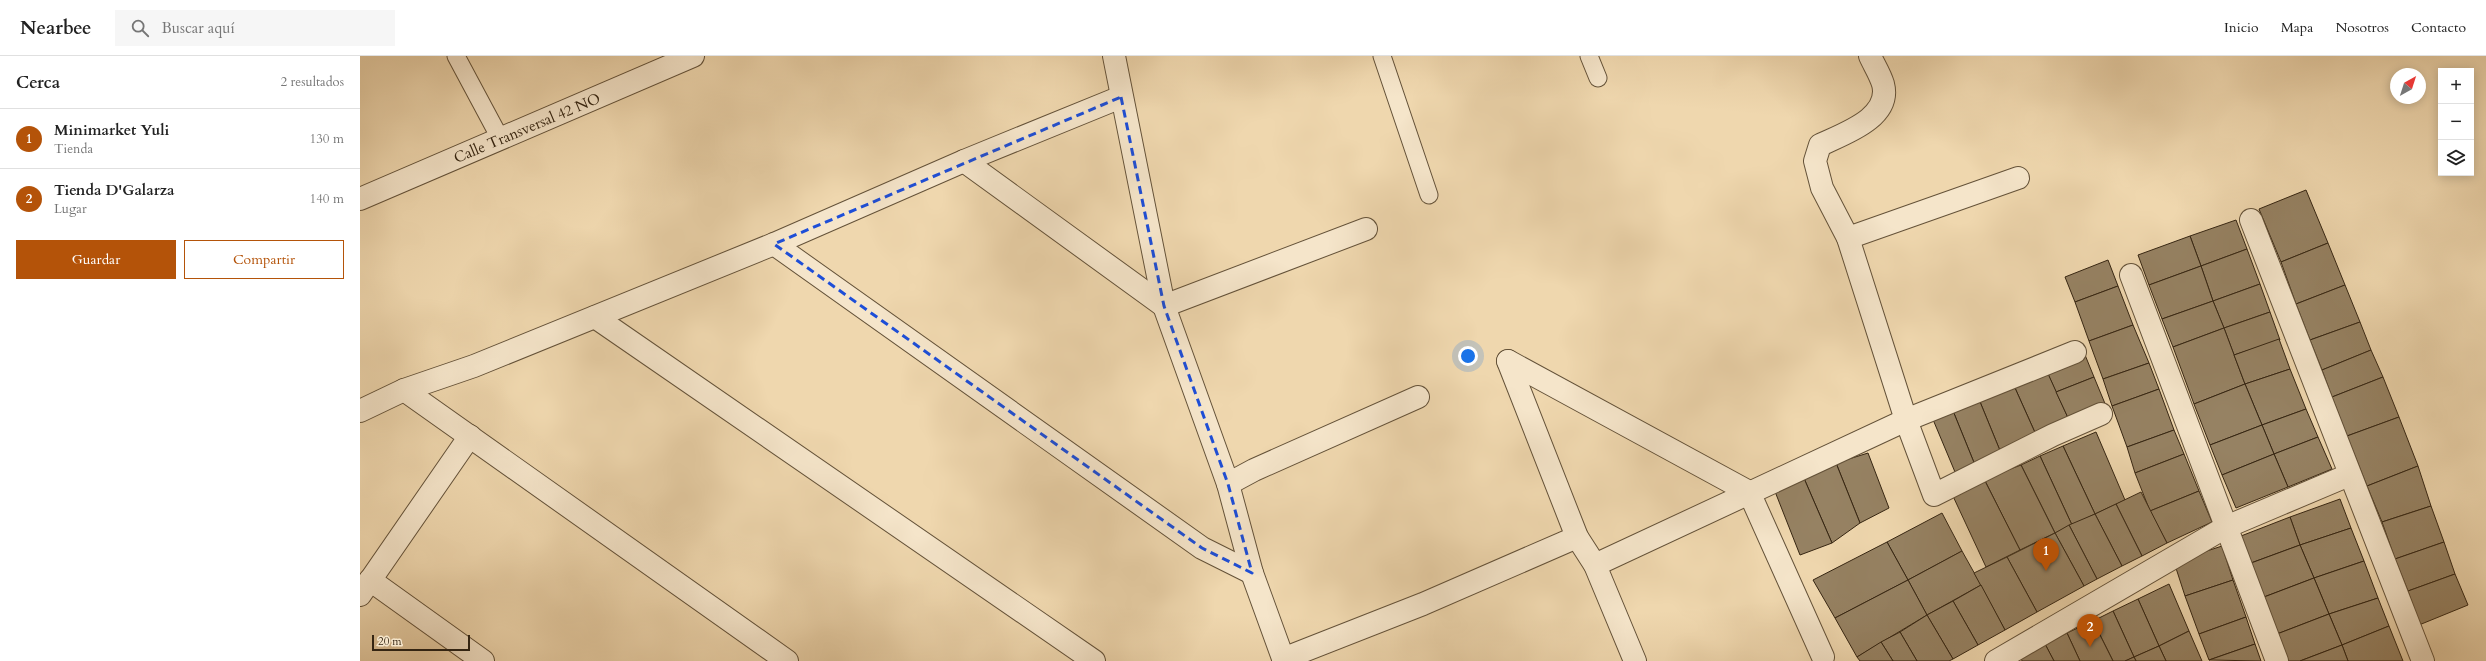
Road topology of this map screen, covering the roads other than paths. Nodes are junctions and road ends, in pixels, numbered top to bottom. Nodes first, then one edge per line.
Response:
1 (456, 56) edge
2 (693, 56) edge
3 (1114, 56) edge
4 (1382, 56) edge
5 (1589, 56) edge
6 (1870, 56) edge
7 (1598, 78) dead end
8 (1121, 96) junction
9 (501, 140) junction
10 (964, 161) junction
11 (2018, 178) dead end
12 (361, 194) edge
13 (1429, 195) dead end
14 (2251, 220) dead end
15 (1366, 229) dead end
16 (1848, 238) junction
17 (774, 244) junction
18 (2132, 275) dead end
19 (1164, 306) junction
20 (595, 318) junction
21 (2075, 352) dead end
22 (404, 390) junction
23 (1418, 397) dead end
24 (360, 411) edge
25 (2101, 414) dead end
26 (1906, 420) junction
27 (470, 436) junction
28 (2349, 474) junction
29 (1228, 484) junction
30 (1749, 492) junction
31 (2226, 527) junction
32 (1577, 537) junction
33 (1595, 565) junction
34 (1252, 573) junction
35 (365, 588) edge
36 (1823, 657) dead end
37 (1284, 660) edge
38 (483, 661) edge
39 (787, 661) edge
40 (1094, 661) edge
41 (1635, 661) edge
42 (1996, 661) edge
43 (2277, 661) edge
44 (2423, 661) edge

1 - 9 lane
2 - 9 street, Calle Transversal 42 NO
3 - 8 street
4 - 13 lane
5 - 7 lane
6 - 16 street
8 - 10 street
8 - 19 street
9 - 12 street, Calle Transversal 42 NO
10 - 17 street
10 - 19 street
11 - 16 street
14 - 28 street
15 - 19 street
16 - 26 street
17 - 20 street
17 - 34 street
18 - 31 street
19 - 29 street
20 - 22 street
20 - 40 street
21 - 26 street
22 - 24 street
22 - 27 street
23 - 29 street
25 - 26 street
26 - 30 street
27 - 35 street
27 - 39 street
28 - 31 street
28 - 44 street
29 - 34 street
30 - 32 street
30 - 33 street
30 - 36 street
31 - 42 street
31 - 43 street
32 - 33 street
32 - 37 street
33 - 41 street
34 - 37 street
35 - 38 street

